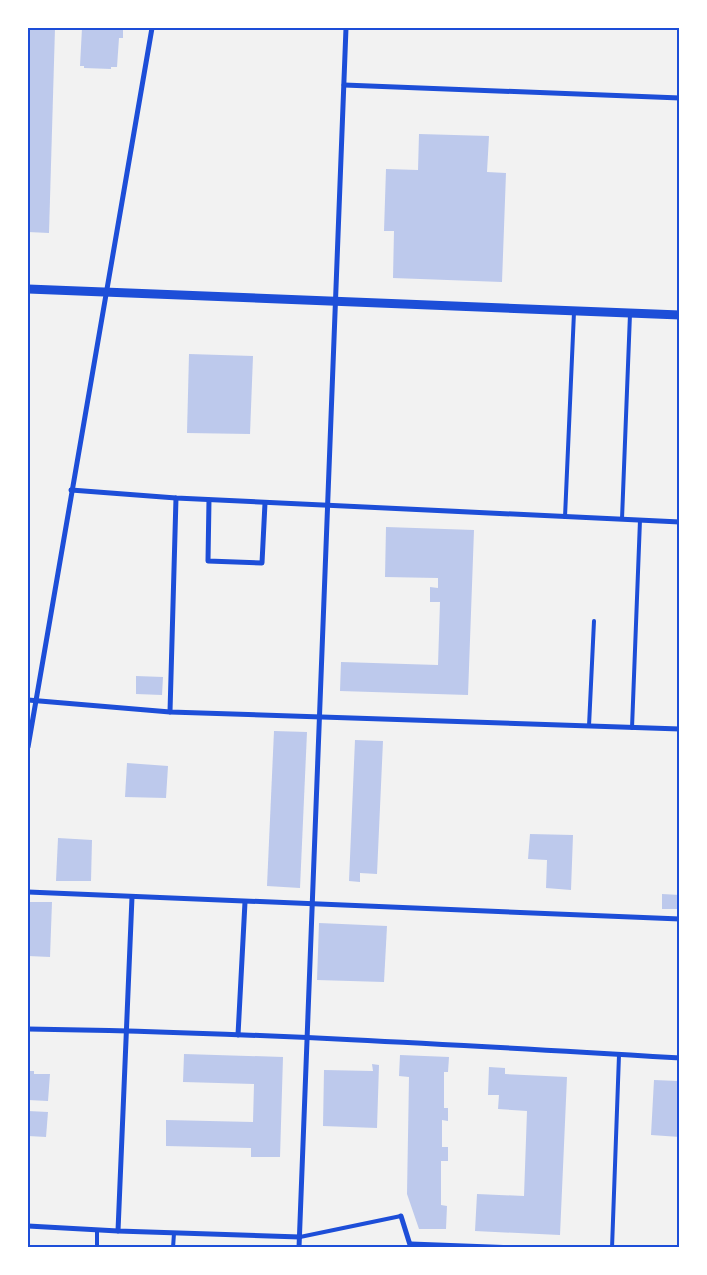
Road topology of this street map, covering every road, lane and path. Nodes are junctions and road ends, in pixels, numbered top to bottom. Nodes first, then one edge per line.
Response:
1 (152, 28) edge
2 (346, 28) edge
3 (344, 85) junction
4 (680, 98) edge
5 (28, 289) edge
6 (106, 292) junction
7 (336, 301) junction
8 (574, 312) junction
9 (630, 312) junction
10 (680, 315) edge
11 (71, 490) junction
12 (176, 498) junction
13 (209, 500) junction
14 (265, 502) junction
15 (328, 506) junction
16 (565, 517) junction
17 (622, 519) junction
18 (640, 520) junction
19 (680, 522) edge
20 (594, 621) dead end
21 (28, 700) edge
22 (35, 701) junction
23 (170, 712) junction
24 (320, 717) junction
25 (589, 726) junction
26 (632, 728) junction
27 (680, 729) edge
28 (28, 746) edge
29 (28, 892) edge
30 (132, 897) junction
31 (246, 902) junction
32 (312, 904) junction
33 (680, 919) edge
34 (28, 1029) edge
35 (127, 1030) junction
36 (238, 1035) junction
37 (307, 1037) junction
38 (619, 1055) junction
39 (680, 1058) edge
40 (401, 1216) joint
41 (28, 1226) edge
42 (97, 1230) junction
43 (118, 1231) junction
44 (174, 1233) junction
45 (300, 1237) junction
46 (411, 1246) edge
47 (97, 1248) edge
48 (174, 1248) edge
49 (299, 1248) edge
50 (515, 1248) edge
51 (612, 1248) edge

1 - 6 street
2 - 3 street
3 - 4 street
3 - 7 street
5 - 6 street
6 - 7 street
6 - 11 street
7 - 8 street
7 - 15 street
8 - 9 street
8 - 16 lane
9 - 10 street
9 - 17 lane
11 - 12 street
11 - 22 street
12 - 13 street
12 - 23 street
13 - 14 street
13 - 14 street
14 - 15 street
15 - 16 street
15 - 24 street
16 - 17 street
17 - 18 street
18 - 19 street
18 - 26 lane
20 - 25 lane
21 - 22 street
22 - 23 street
22 - 28 street
23 - 24 street
24 - 25 street
24 - 32 street
25 - 26 street
26 - 27 street
29 - 30 street
30 - 31 street
30 - 35 street
31 - 32 street
31 - 36 street
32 - 33 street
32 - 37 street
34 - 35 street
35 - 36 street
35 - 43 street
36 - 37 street
37 - 38 street
37 - 45 street
38 - 39 street
38 - 51 lane
40 - 45 lane
40 - 46 street
41 - 42 street
42 - 43 street
42 - 47 lane
43 - 44 street
44 - 45 street
44 - 48 lane
45 - 49 street
46 - 50 street

